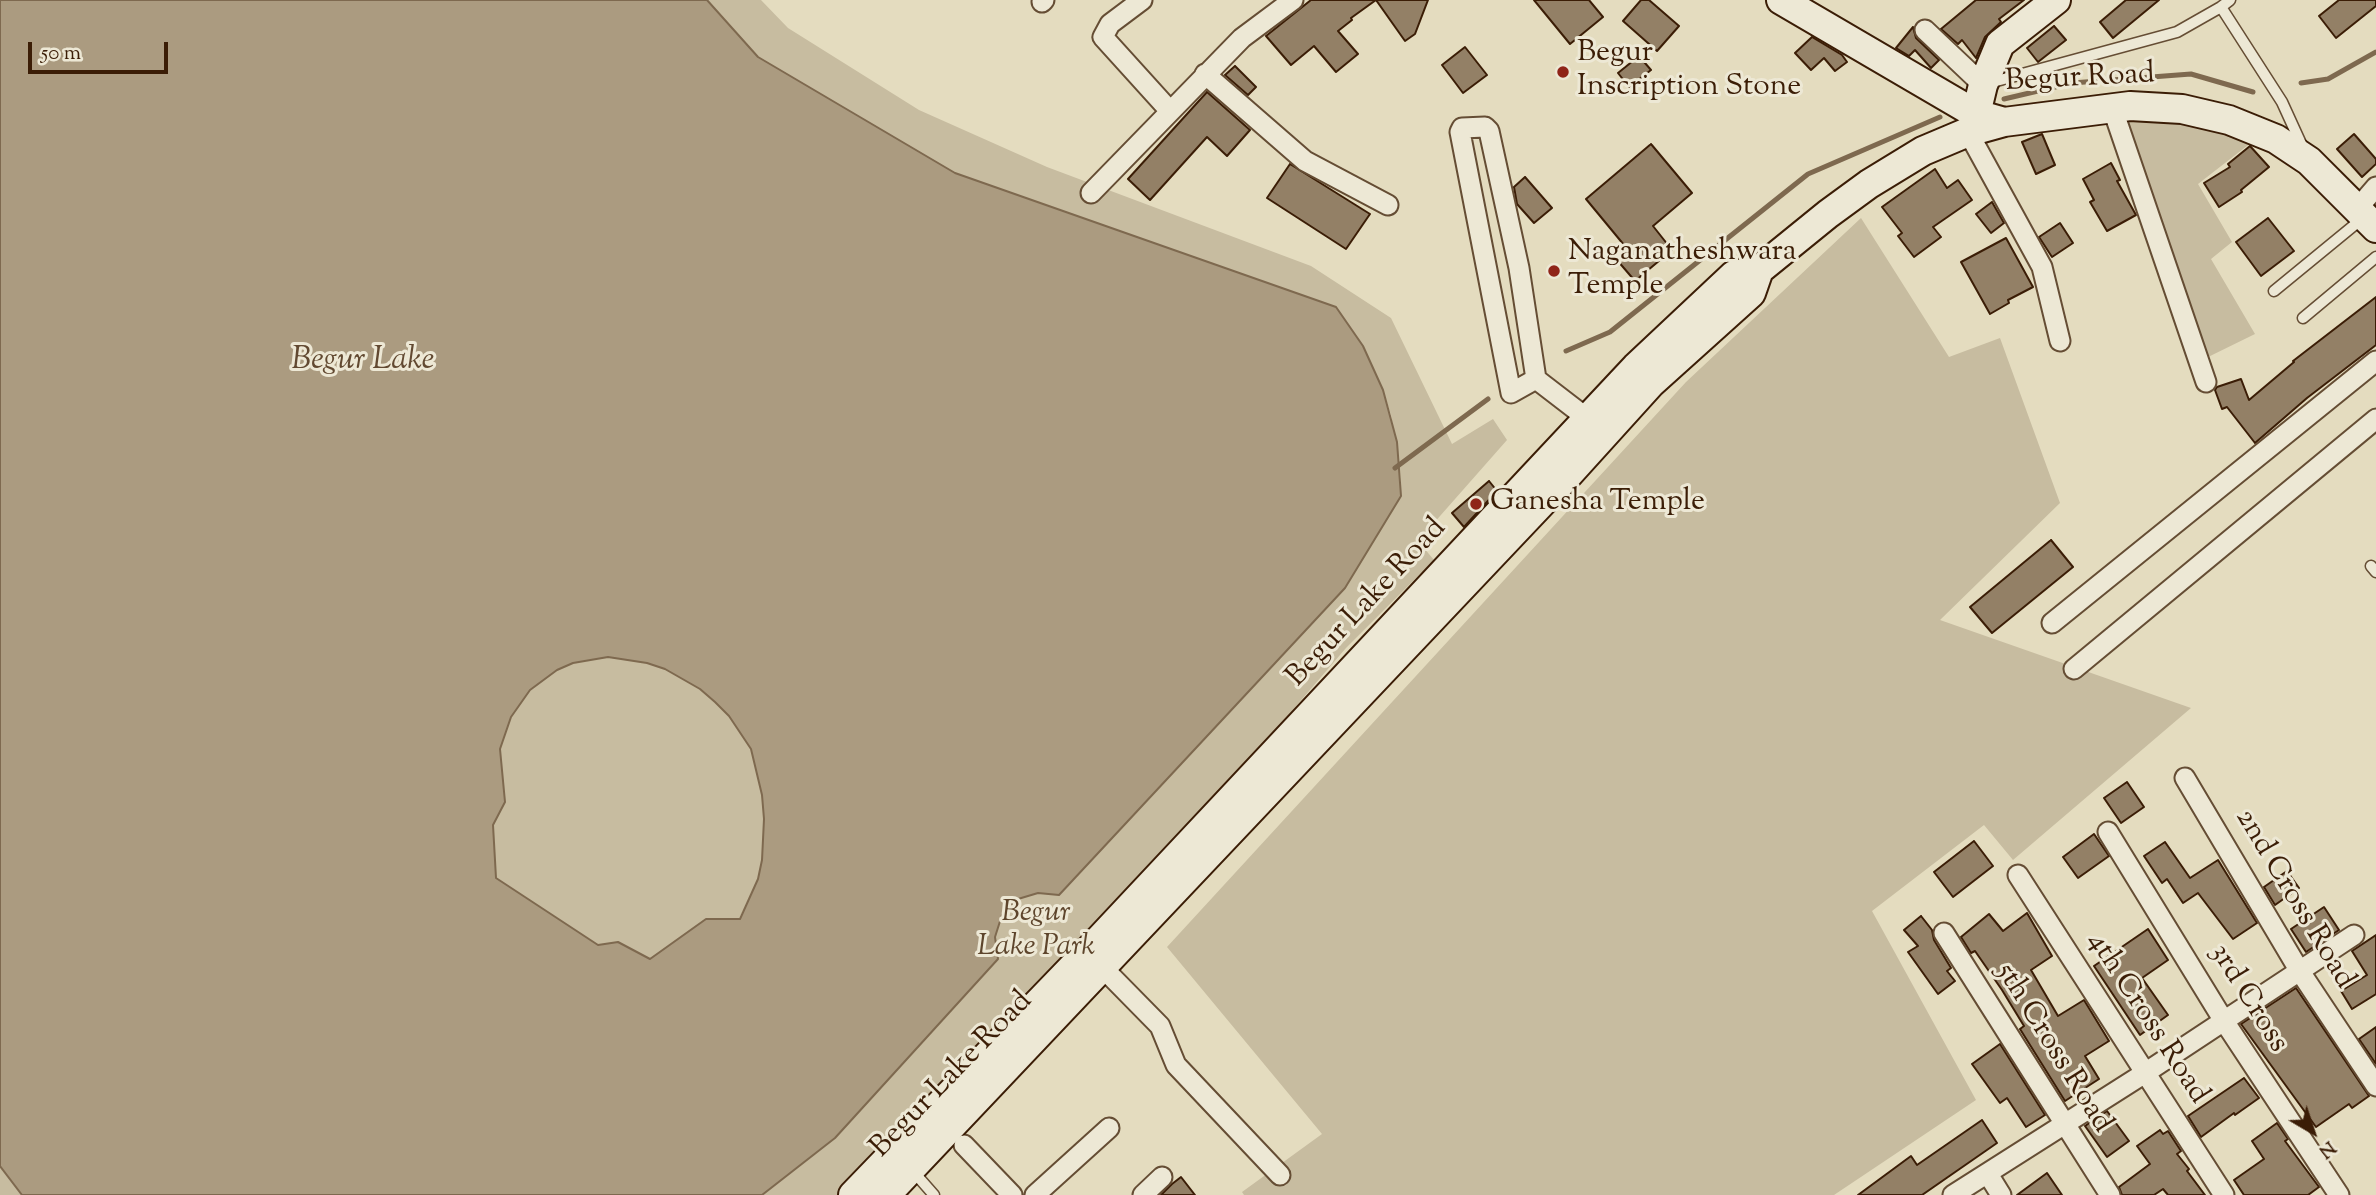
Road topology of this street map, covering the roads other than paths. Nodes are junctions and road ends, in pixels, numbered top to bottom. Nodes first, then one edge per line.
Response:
1 (1142, 0) edge
2 (1293, 0) edge
3 (1781, 0) edge
4 (2056, 0) edge
5 (2230, 0) edge
6 (2221, 7) junction
7 (1925, 30) dead end
8 (1205, 74) junction
9 (1983, 85) junction
10 (2112, 107) junction
11 (1171, 111) junction
12 (1972, 123) junction
13 (2309, 161) junction
14 (2376, 187) edge
15 (1091, 193) dead end
16 (1388, 205) dead end
17 (2366, 218) edge
18 (2376, 257) edge
19 (1759, 270) junction
20 (2274, 291) dead end
21 (2303, 318) dead end
22 (2060, 341) dead end
23 (2376, 361) edge
24 (1536, 379) junction
25 (2206, 382) dead end
26 (1588, 419) junction
27 (2376, 419) edge
28 (1557, 470) junction
29 (2052, 623) dead end
30 (2074, 669) dead end
31 (1322, 718) junction
32 (2185, 778) dead end
33 (2108, 832) dead end
34 (2018, 875) dead end
35 (1944, 933) dead end
36 (2354, 935) dead end
37 (1102, 967) junction
38 (2299, 970) junction
39 (2224, 1021) junction
40 (2145, 1073) junction
41 (2376, 1086) edge
42 (2064, 1124) junction
43 (1109, 1128) dead end
44 (964, 1145) dead end
45 (903, 1160) junction
46 (1987, 1174) junction
47 (1280, 1175) dead end
48 (1162, 1177) dead end
49 (853, 1195) edge
50 (886, 1195) edge
51 (934, 1195) edge
52 (1012, 1195) edge
53 (1035, 1195) edge
54 (1143, 1195) edge
55 (1952, 1195) edge
56 (2001, 1195) edge
57 (2110, 1195) edge
58 (2224, 1195) edge
59 (2339, 1195) edge

1 - 11 street
2 - 8 street
3 - 12 main road, Begur Road
4 - 9 main road
5 - 6 lane
6 - 9 lane
6 - 13 lane
7 - 9 street
8 - 11 street
8 - 16 street
9 - 12 main road
10 - 12 main road, Begur Road
10 - 13 main road, Begur Road
10 - 25 street
11 - 15 street
12 - 19 main road
12 - 22 street
13 - 17 main road, Begur Road
14 - 17 street
17 - 20 lane
18 - 21 lane
19 - 26 main road, Begur Lake Road
19 - 28 main road, Begur Lake Road
23 - 29 street
24 - 24 street
24 - 26 street
26 - 28 main road, Begur Lake Road
27 - 30 street
28 - 31 main road, Begur Lake Road
31 - 37 main road, Begur Lake Road
31 - 45 main road, Begur Lake Road
32 - 38 street, 2nd Cross Road
33 - 39 street, 3rd Cross
34 - 40 street, 4th Cross Road
35 - 42 street, 5th Cross Road
36 - 38 street
37 - 45 main road, Begur Lake Road
37 - 47 street
38 - 39 street
38 - 41 street, 2nd Cross Road
39 - 40 street
39 - 59 street, 3rd Cross
40 - 42 street
40 - 58 street, 4th Cross Road
42 - 46 street
42 - 57 street, 5th Cross Road
43 - 53 street
44 - 52 street
45 - 49 main road, Begur Lake Road
45 - 50 main road, Begur Lake Road
45 - 51 lane
46 - 55 street
46 - 56 street
48 - 54 street

